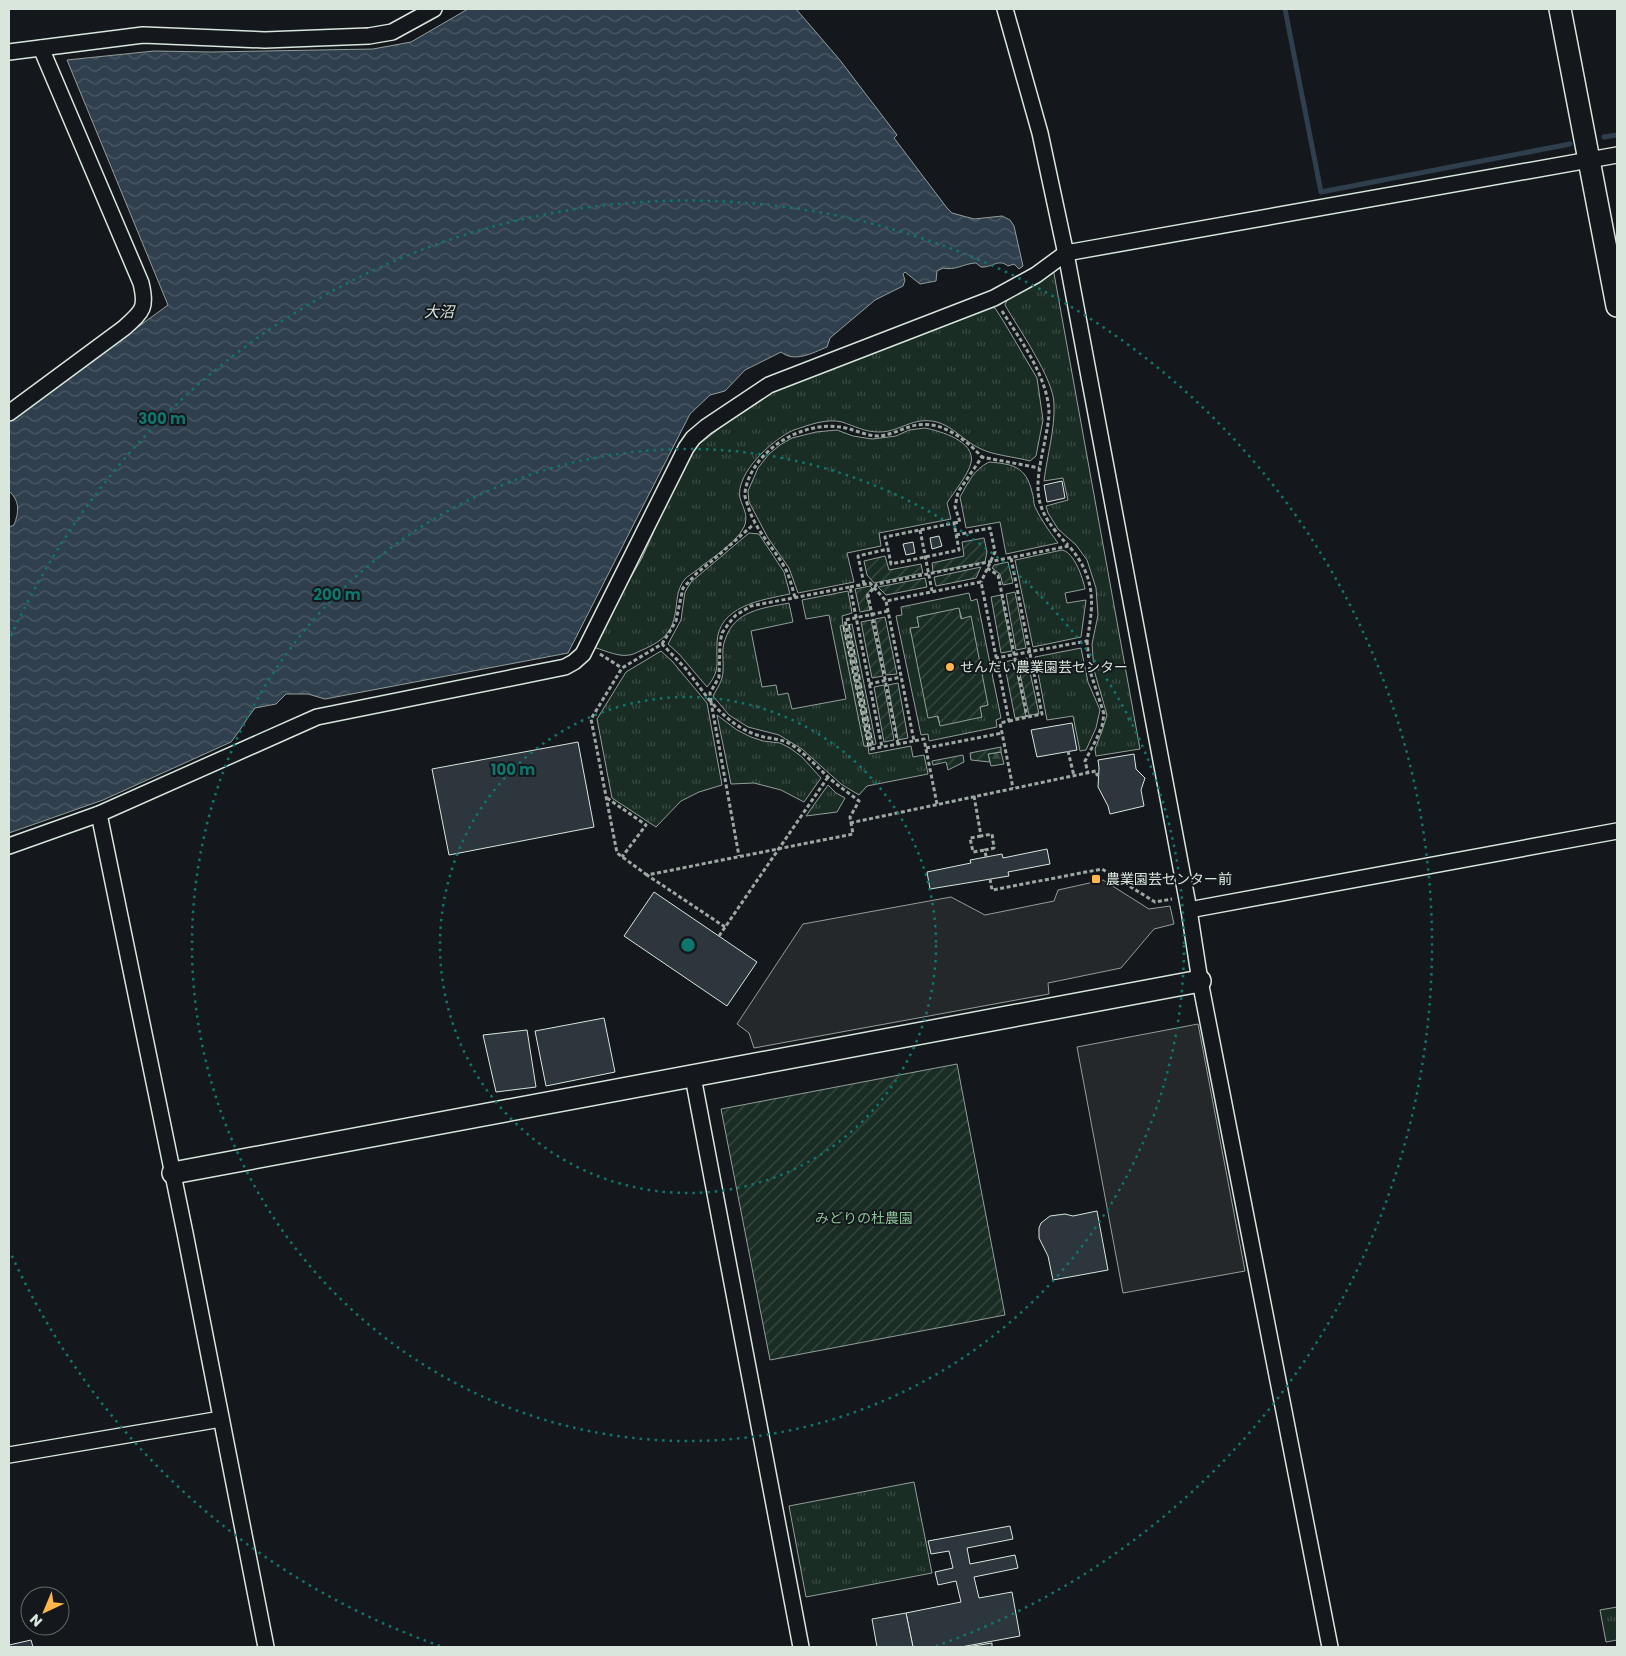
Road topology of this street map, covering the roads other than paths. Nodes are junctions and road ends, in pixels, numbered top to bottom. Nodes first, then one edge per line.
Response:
1 (434, 9) edge
2 (1005, 9) edge
3 (1560, 9) edge
4 (41, 48) junction
5 (9, 52) edge
6 (1617, 155) edge
7 (1589, 160) junction
8 (1066, 253) junction
9 (1617, 306) edge
10 (9, 413) edge
11 (99, 814) junction
12 (1617, 831) edge
13 (9, 846) edge
14 (1188, 903) junction
15 (1200, 981) junction
16 (693, 1077) junction
17 (173, 1173) junction
18 (221, 1419) junction
19 (9, 1455) edge
20 (266, 1647) edge
21 (802, 1647) edge
22 (1330, 1647) edge

1 - 4 street
2 - 8 street
3 - 7 street
4 - 5 street
4 - 10 street
6 - 7 street
7 - 8 street
7 - 9 street
8 - 11 street
8 - 14 street
11 - 13 street
11 - 17 street
12 - 14 street
14 - 15 street
15 - 16 street
15 - 22 street
16 - 17 street
16 - 21 street
17 - 18 street
18 - 19 street
18 - 20 street

